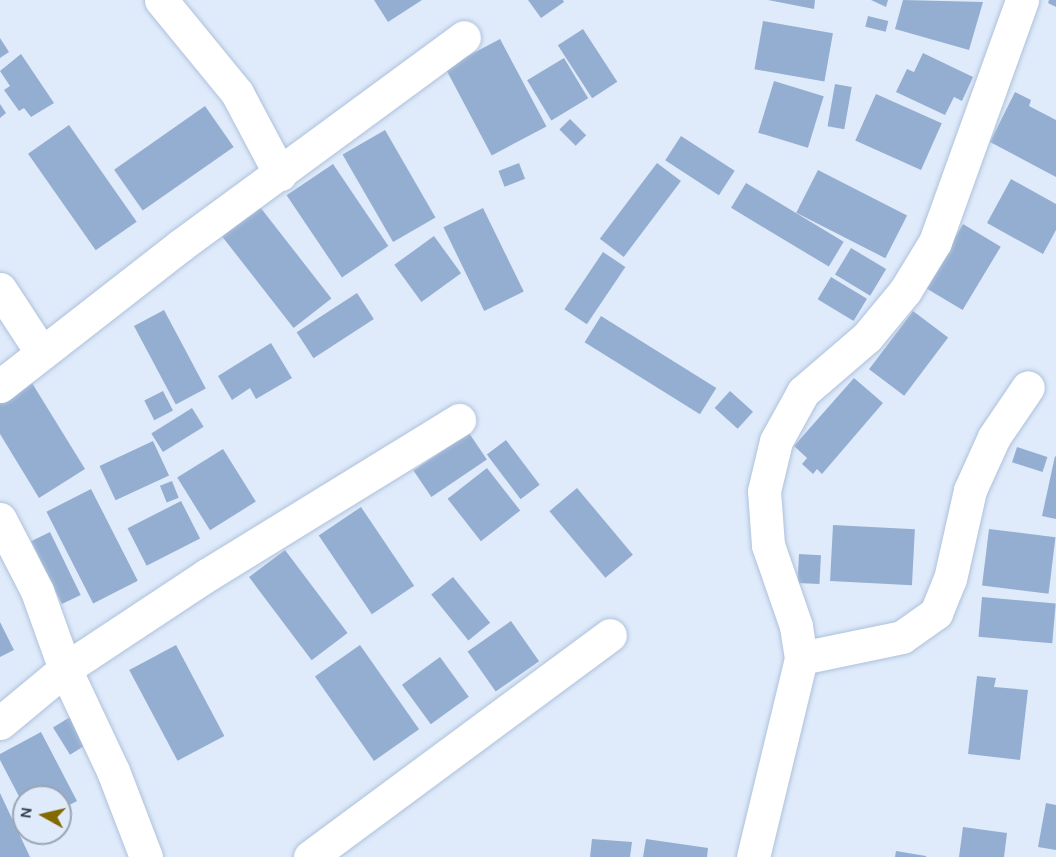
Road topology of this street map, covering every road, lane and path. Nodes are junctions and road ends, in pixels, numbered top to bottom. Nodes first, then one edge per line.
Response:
1 (161, 0) edge
2 (1022, 0) edge
3 (464, 37) dead end
4 (280, 174) junction
5 (0, 289) edge
6 (41, 352) junction
7 (0, 386) edge
8 (1028, 387) dead end
9 (459, 420) dead end
10 (0, 519) edge
11 (610, 635) dead end
12 (801, 658) junction
13 (65, 669) junction
14 (0, 723) edge
15 (146, 857) edge
16 (310, 857) edge
17 (753, 857) edge

1 - 4 street
2 - 12 street
3 - 4 street
4 - 6 street
5 - 6 street
6 - 7 street
8 - 12 street
9 - 13 street
10 - 13 street
11 - 16 street
12 - 17 street
13 - 14 street
13 - 15 street

